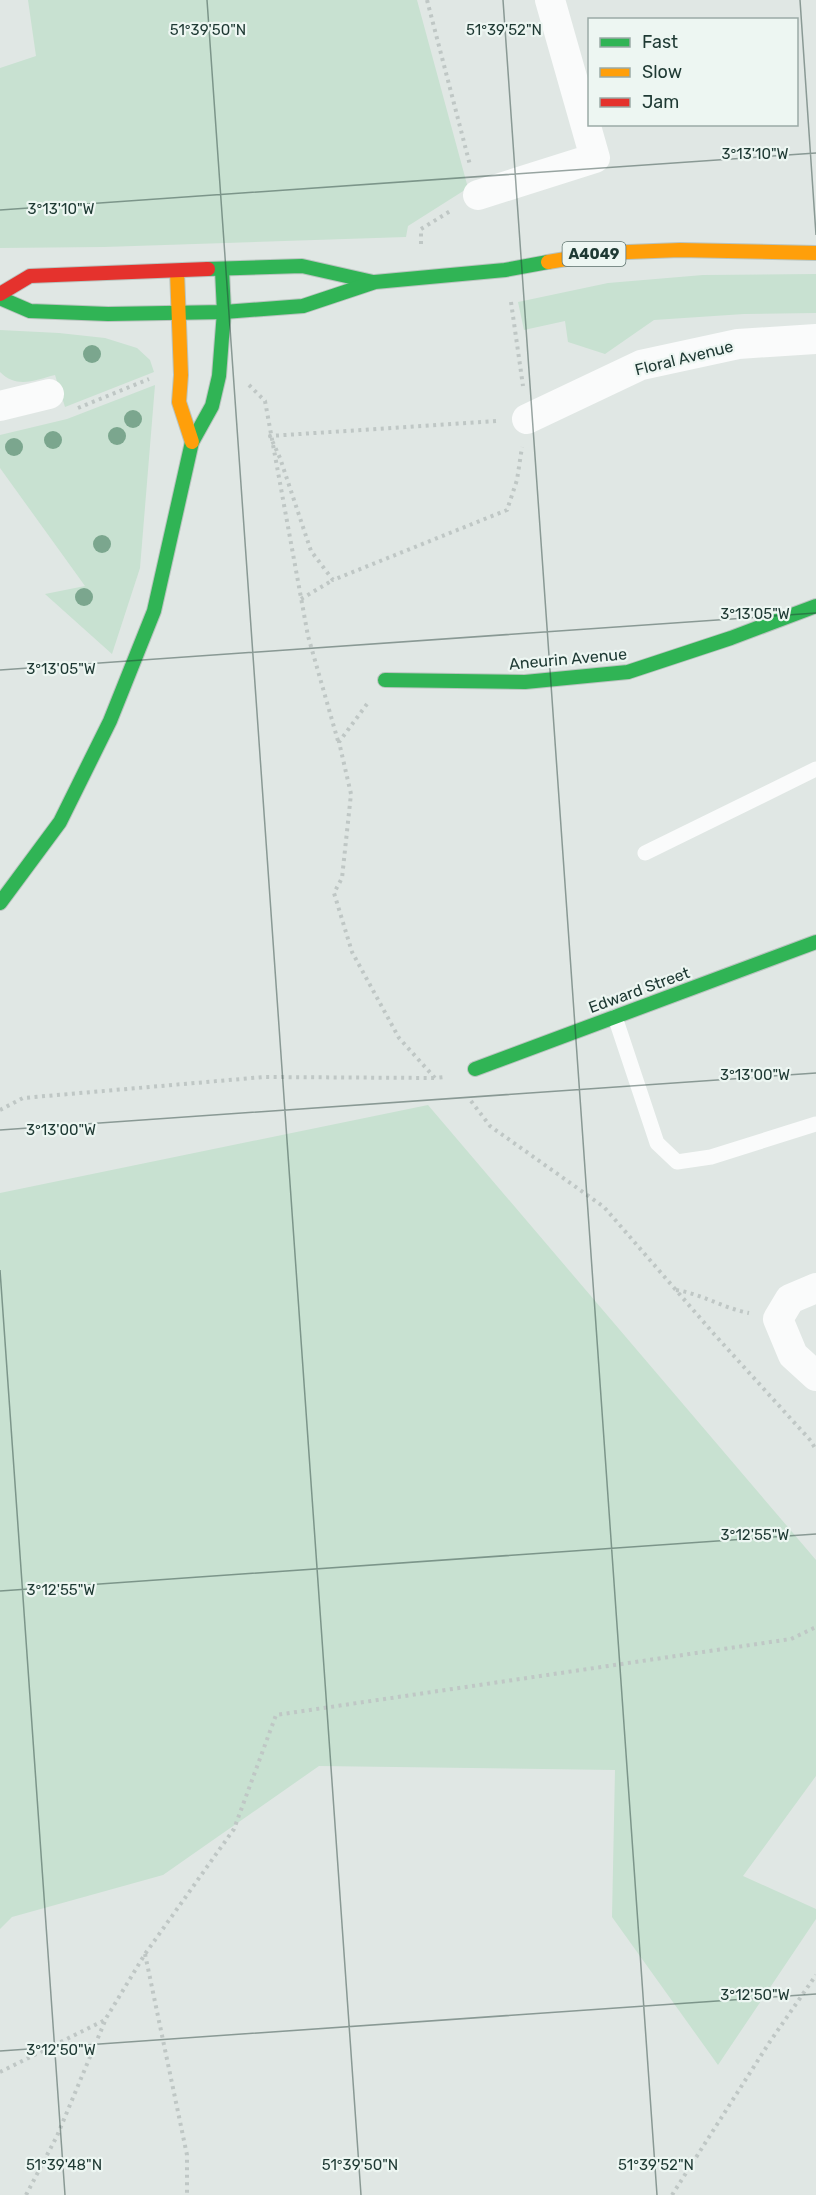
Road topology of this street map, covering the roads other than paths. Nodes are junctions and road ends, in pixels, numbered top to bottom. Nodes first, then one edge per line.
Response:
1 (550, 0) edge
2 (478, 195) road end
3 (816, 253) edge
4 (222, 270) junction
5 (177, 271) junction
6 (375, 282) junction
7 (0, 294) edge
8 (0, 298) edge
9 (224, 312) junction
10 (179, 313) junction
11 (816, 339) edge
12 (50, 394) dead end
13 (0, 406) edge
14 (527, 419) road end
15 (192, 442) junction
16 (816, 606) edge
17 (385, 680) road end
18 (816, 769) edge
19 (645, 853) dead end
20 (0, 903) edge
21 (816, 942) edge
22 (615, 1017) junction
23 (475, 1069) road end
24 (816, 1124) edge
25 (816, 1288) edge
26 (816, 1376) edge

1 - 2 street
3 - 6 main road, A4049
4 - 5 main road, A4049
4 - 6 main road, A4049
4 - 9 main road
5 - 7 main road, A4049
5 - 10 main road
6 - 9 main road, A4049
8 - 10 main road, A4049
9 - 10 main road, A4049
9 - 15 main road
10 - 15 main road
11 - 14 street, Floral Avenue
12 - 13 street
15 - 20 main road
16 - 17 main road, Aneurin Avenue
18 - 19 lane
21 - 22 main road, Edward Street
22 - 23 main road, Edward Street
22 - 24 lane
25 - 26 street

